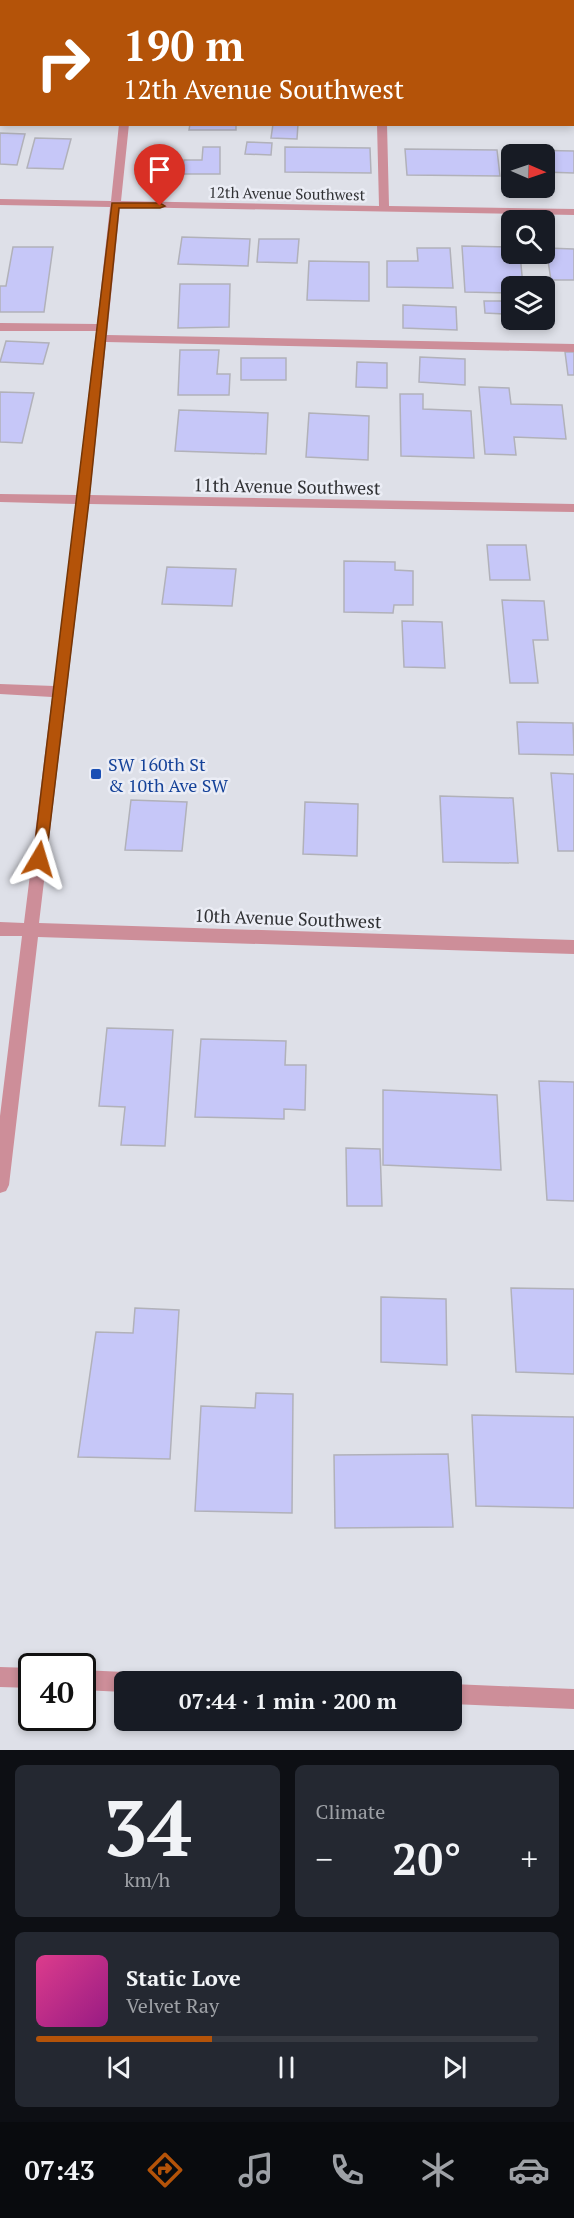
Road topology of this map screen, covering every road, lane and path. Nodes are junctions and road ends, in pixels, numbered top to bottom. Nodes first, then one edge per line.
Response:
1 (124, 126) edge
2 (382, 126) edge
3 (0, 202) edge
4 (115, 205) junction
5 (384, 209) junction
6 (574, 212) edge
7 (0, 327) edge
8 (101, 333) junction
9 (574, 348) edge
10 (0, 498) edge
11 (83, 501) junction
12 (574, 508) edge
13 (0, 689) edge
14 (60, 692) junction
15 (0, 929) edge
16 (31, 930) junction
17 (574, 946) edge
18 (0, 1185) edge
19 (0, 1677) edge
20 (18, 1678) edge
21 (96, 1681) edge
22 (114, 1682) edge
23 (462, 1694) edge
24 (574, 1699) edge

1 - 4 street
2 - 5 street
3 - 4 street, 12th Avenue Southwest
4 - 5 street, 12th Avenue Southwest
4 - 8 street
5 - 6 street, 12th Avenue Southwest
7 - 8 street
8 - 9 street
8 - 11 street
10 - 11 street, 11th Avenue Southwest
11 - 12 street, 11th Avenue Southwest
11 - 14 street
13 - 14 street
14 - 16 street
15 - 16 street, 10th Avenue Southwest
16 - 17 street, 10th Avenue Southwest
16 - 18 street
19 - 20 street
21 - 22 street
23 - 24 street

